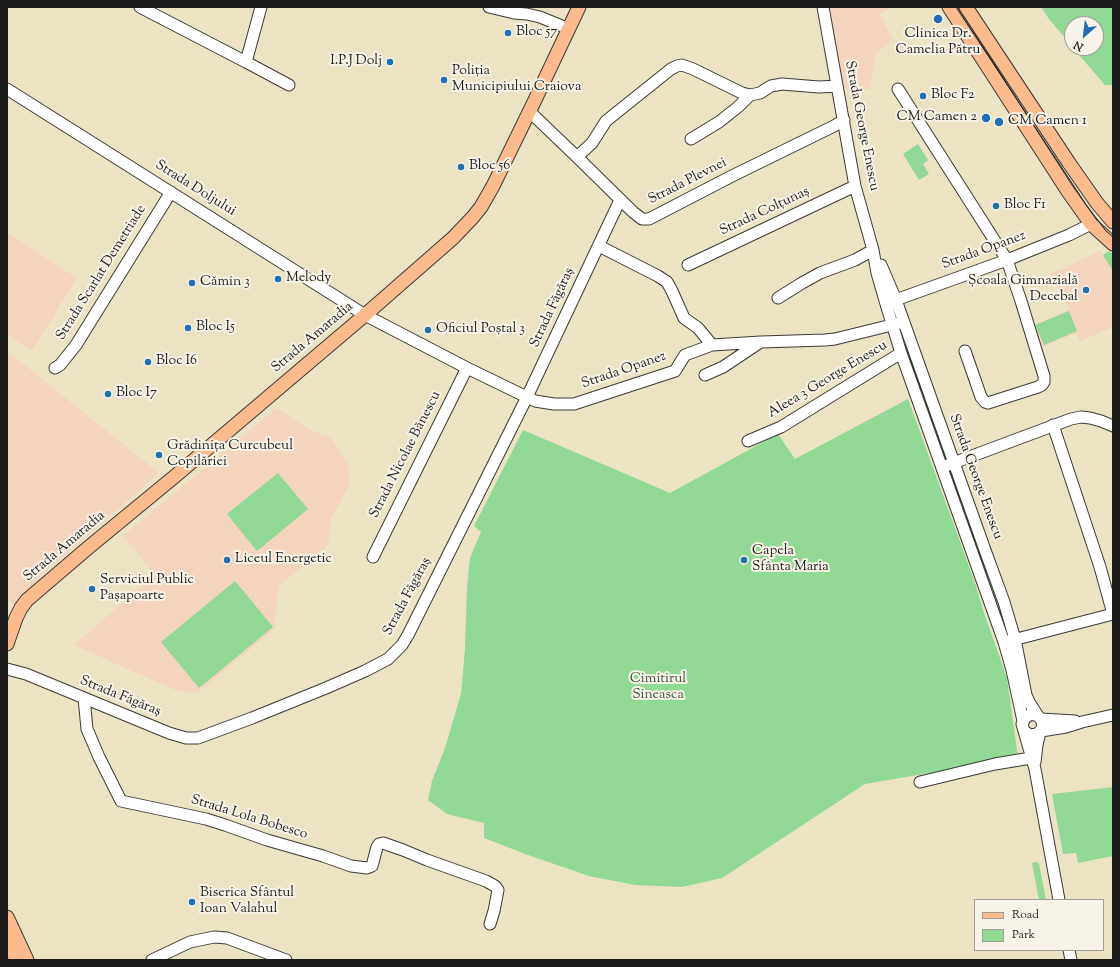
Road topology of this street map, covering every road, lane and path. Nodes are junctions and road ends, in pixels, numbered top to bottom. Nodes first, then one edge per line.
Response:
1 (140, 7) edge
2 (261, 7) edge
3 (489, 7) edge
4 (579, 7) edge
5 (823, 7) edge
6 (948, 7) edge
7 (966, 7) edge
8 (157, 11) edge
9 (569, 29) junction
10 (246, 62) junction
11 (289, 85) dead end
12 (837, 86) junction
13 (7, 89) edge
14 (898, 89) dead end
15 (750, 94) junction
16 (529, 111) junction
17 (844, 120) junction
18 (691, 139) dead end
19 (577, 157) junction
20 (855, 186) junction
21 (171, 192) junction
22 (620, 200) junction
23 (1113, 222) edge
24 (1091, 224) junction
25 (1113, 244) edge
26 (599, 246) junction
27 (873, 250) junction
28 (1007, 260) junction
29 (688, 265) dead end
30 (778, 298) dead end
31 (891, 302) junction
32 (366, 315) junction
33 (904, 322) junction
34 (892, 326) junction
35 (761, 342) junction
36 (712, 345) junction
37 (965, 351) dead end
38 (901, 353) junction
39 (55, 368) dead end
40 (467, 368) junction
41 (705, 375) dead end
42 (527, 397) junction
43 (1053, 425) junction
44 (1113, 426) edge
45 (748, 440) dead end
46 (954, 463) junction
47 (942, 467) junction
48 (373, 557) dead end
49 (1113, 614) edge
50 (1009, 640) junction
51 (7, 644) edge
52 (7, 669) edge
53 (84, 698) junction
54 (1113, 715) edge
55 (1039, 717) junction
56 (1082, 722) junction
57 (1023, 726) junction
58 (1041, 731) junction
59 (1033, 763) junction
60 (920, 782) dead end
61 (1059, 899) edge
62 (7, 917) edge
63 (490, 924) dead end
64 (8, 946) edge
65 (16, 960) edge
66 (27, 960) edge
67 (152, 960) edge
68 (286, 960) edge

1 - 8 street
2 - 10 street
3 - 9 street
4 - 9 main road, Strada Amaradia
5 - 12 street, Strada George Enescu
6 - 24 main road
7 - 23 main road
8 - 10 street
9 - 16 main road, Strada Amaradia
10 - 11 street
12 - 15 street
12 - 17 street, Strada George Enescu
13 - 21 street, Strada Doljului
14 - 28 street
15 - 18 street
15 - 19 street
16 - 19 street, Strada Plevnei
16 - 32 main road, Strada Amaradia
17 - 20 street, Strada George Enescu
17 - 22 street, Strada Plevnei
19 - 22 street, Strada Plevnei
20 - 27 street, Strada George Enescu
20 - 29 street, Strada Colțunaș
21 - 32 street, Strada Doljului
21 - 39 street, Strada Scarlat Demetriade
22 - 26 street, Strada Făgăraș
24 - 25 main road
24 - 28 street, Strada Opanez
26 - 36 street
26 - 42 street, Strada Făgăraș
27 - 30 street
27 - 31 street, Strada George Enescu
28 - 31 street, Strada Opanez
28 - 37 street
31 - 33 street, Strada George Enescu
31 - 34 street, Strada George Enescu
32 - 40 street, Strada Opanez
32 - 51 main road, Strada Amaradia
33 - 34 street, Strada Opanez
33 - 46 street, Strada George Enescu
34 - 35 street, Strada Opanez
34 - 38 street, Strada George Enescu
35 - 36 street, Strada Opanez
35 - 41 street
36 - 42 street, Strada Opanez
38 - 45 street, Aleea 3 George Enescu
38 - 47 street, Strada George Enescu
40 - 42 street, Strada Opanez
40 - 48 street, Strada Nicolae Bănescu
42 - 53 street, Strada Făgăraș
43 - 44 street
43 - 46 street
43 - 49 street
46 - 47 street
46 - 50 street, Strada George Enescu
47 - 50 street, Strada George Enescu
49 - 50 street
50 - 55 street, Strada George Enescu
50 - 57 street, Strada George Enescu
52 - 53 street, Strada Făgăraș
53 - 63 street, Strada Lola Bobesco
54 - 56 street
55 - 56 street
55 - 57 street
55 - 58 street
56 - 58 street
57 - 58 street
57 - 59 street, Strada George Enescu
58 - 59 street, Strada George Enescu
59 - 60 street
59 - 61 street, Strada George Enescu
62 - 66 main road
64 - 65 main road
67 - 68 street

